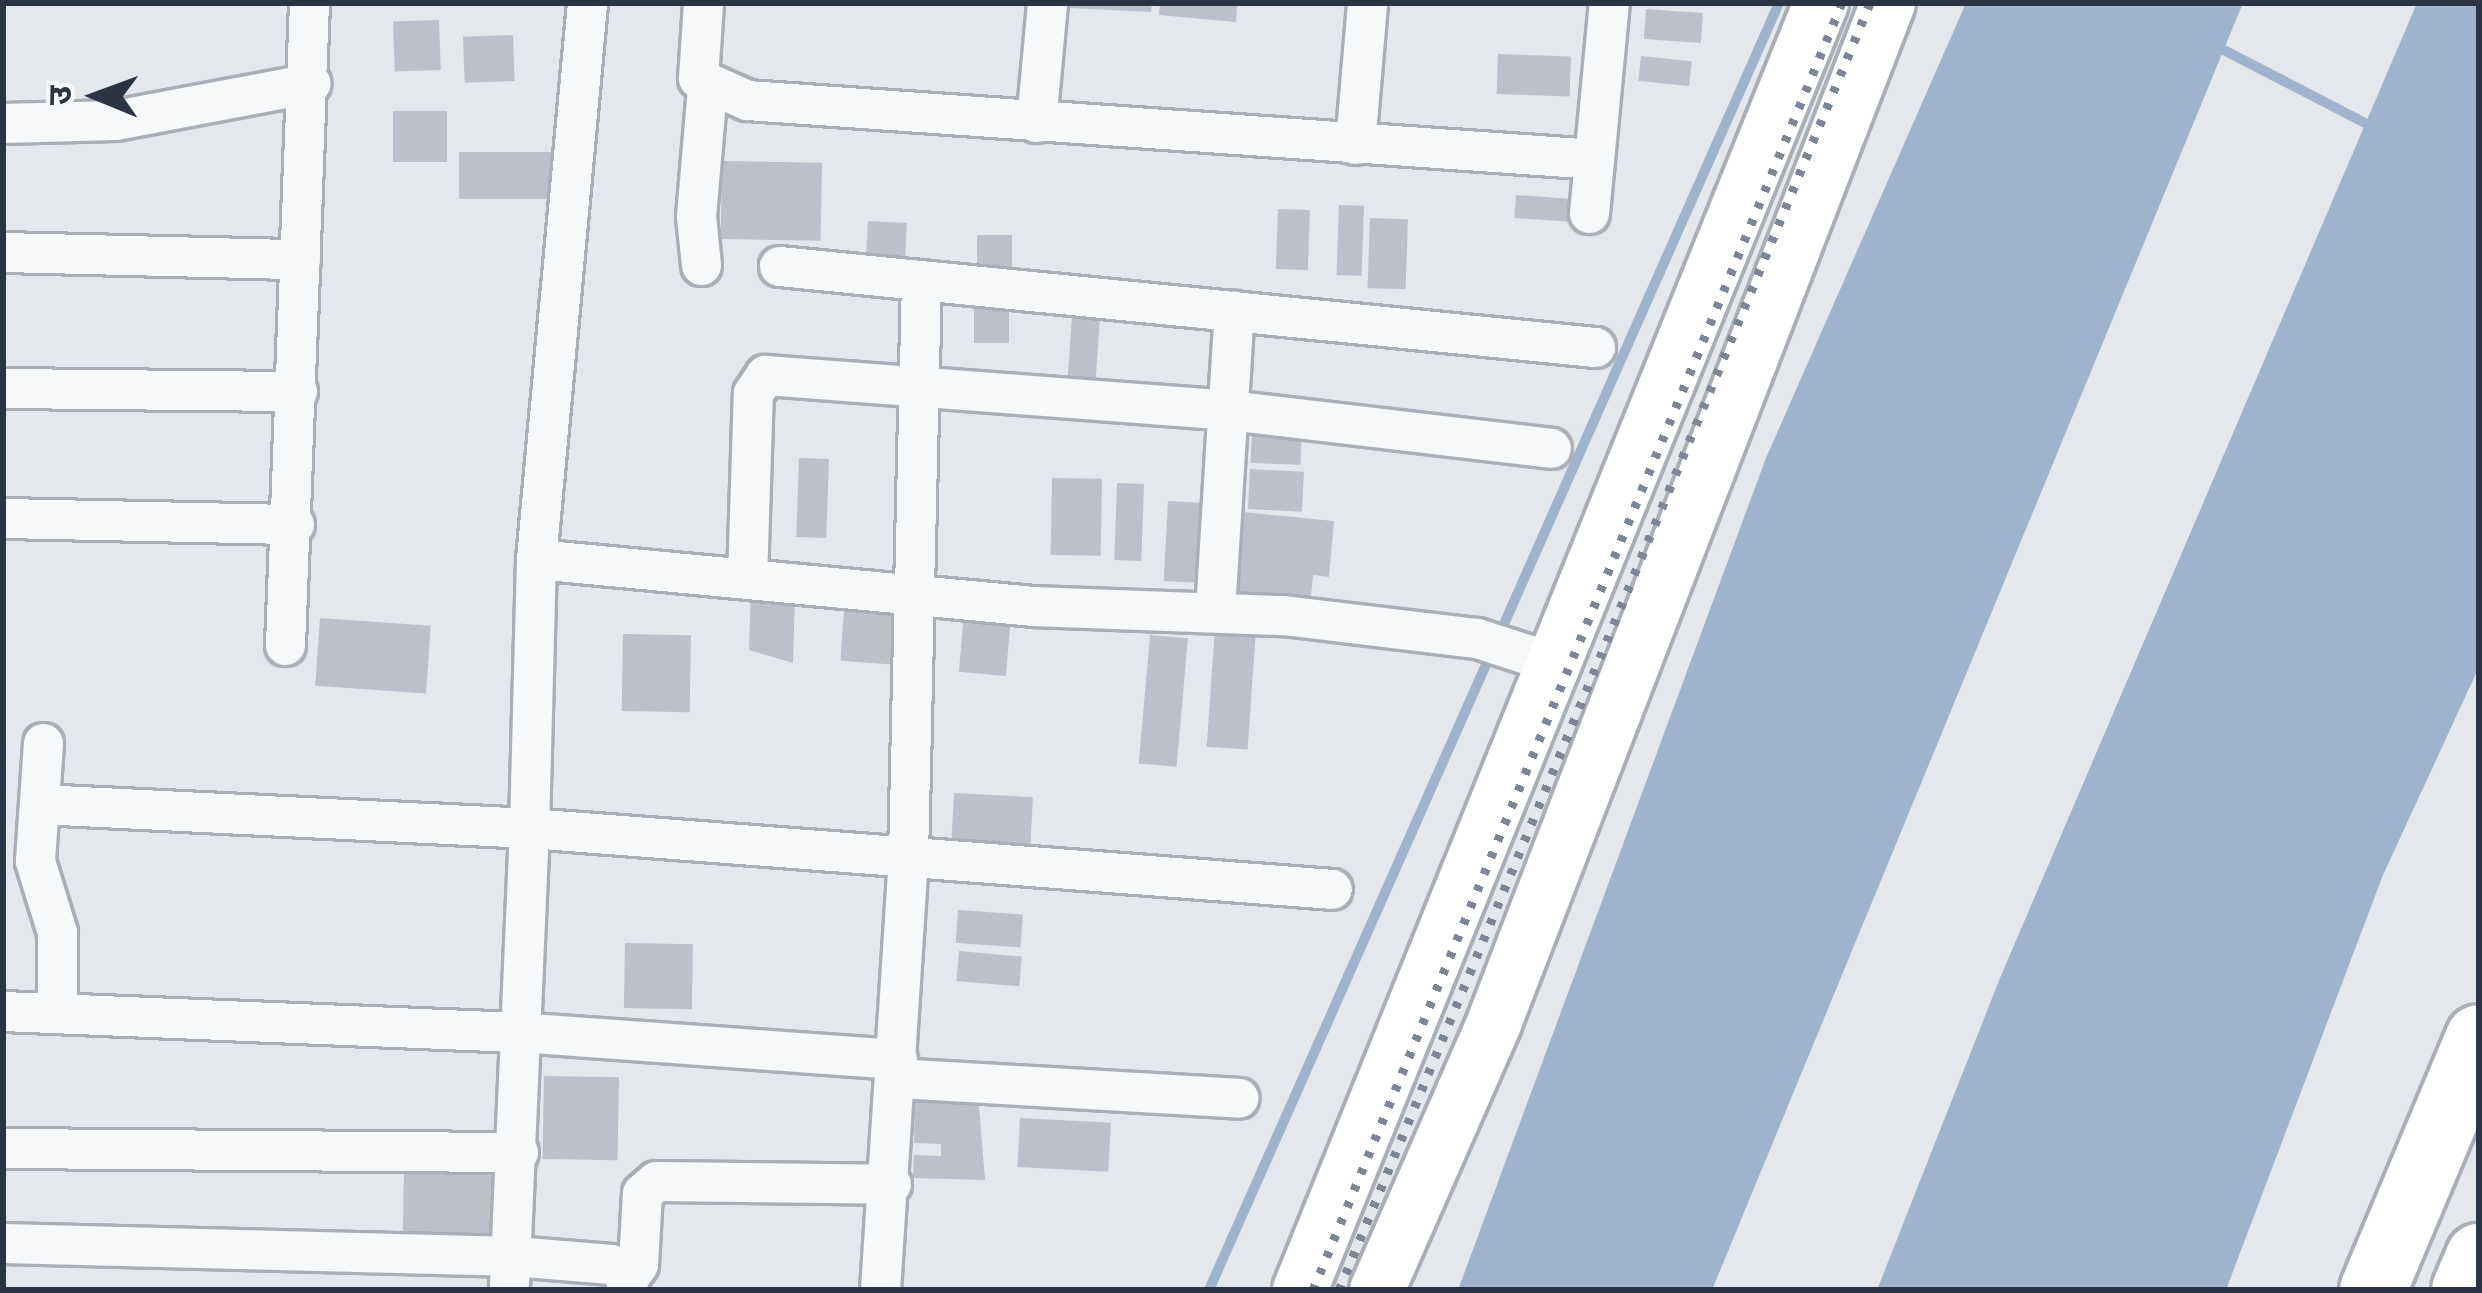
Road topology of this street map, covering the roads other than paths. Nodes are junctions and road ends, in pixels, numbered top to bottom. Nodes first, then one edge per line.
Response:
1 (309, 3) edge
2 (587, 3) edge
3 (703, 3) edge
4 (1047, 3) edge
5 (1367, 3) edge
6 (1609, 3) edge
7 (1821, 3) edge
8 (1888, 3) edge
9 (310, 83) junction
10 (707, 88) junction
11 (1036, 122) junction
12 (3, 123) edge
13 (1355, 144) junction
14 (1594, 159) junction
15 (1589, 213) dead end
16 (3, 252) edge
17 (300, 259) junction
18 (701, 266) dead end
19 (779, 266) dead end
20 (921, 280) junction
21 (1234, 311) junction
22 (1594, 347) dead end
23 (920, 386) junction
24 (3, 388) edge
25 (297, 391) junction
26 (1228, 410) junction
27 (1551, 448) dead end
28 (3, 518) edge
29 (294, 524) junction
30 (536, 559) junction
31 (747, 578) junction
32 (914, 594) junction
33 (1215, 610) junction
34 (285, 645) dead end
35 (1516, 651) junction
36 (43, 743) dead end
37 (39, 804) junction
38 (529, 828) junction
39 (908, 857) junction
40 (1332, 889) dead end
41 (3, 1011) edge
42 (56, 1013) junction
43 (518, 1032) junction
44 (2479, 1037) edge
45 (897, 1069) junction
46 (1238, 1098) dead end
47 (3, 1148) edge
48 (518, 1152) junction
49 (891, 1184) junction
50 (3, 1243) edge
51 (2479, 1257) edge
52 (329, 1271) edge
53 (511, 1273) edge
54 (628, 1284) edge
55 (880, 1290) edge
56 (1300, 1290) edge
57 (1377, 1290) edge
58 (2373, 1290) edge
59 (2465, 1290) edge

1 - 9 street
2 - 30 street
3 - 10 street
4 - 11 street
5 - 13 street
6 - 14 street
7 - 35 main road
8 - 57 main road
9 - 12 street
9 - 17 street
10 - 11 street
10 - 18 street
11 - 13 street
13 - 14 street
14 - 15 street
16 - 17 street
17 - 25 street
19 - 20 street
20 - 21 street
20 - 23 street
21 - 22 street
21 - 26 street
23 - 26 street
23 - 31 street
23 - 32 street
24 - 25 street
25 - 29 street
26 - 27 street
26 - 33 street
28 - 29 street
29 - 34 street
30 - 31 street
30 - 38 street
31 - 32 street
32 - 33 street
32 - 39 street
33 - 35 street
35 - 56 main road
36 - 37 street
37 - 38 street
37 - 42 street
38 - 39 street
38 - 43 street
39 - 40 street
39 - 45 street
41 - 42 street
42 - 43 street
43 - 45 street
43 - 48 street
44 - 58 highway
45 - 46 street
45 - 49 street
47 - 48 street
48 - 53 street
49 - 54 street
49 - 55 street
50 - 52 street
51 - 59 highway
52 - 53 street
53 - 54 street

